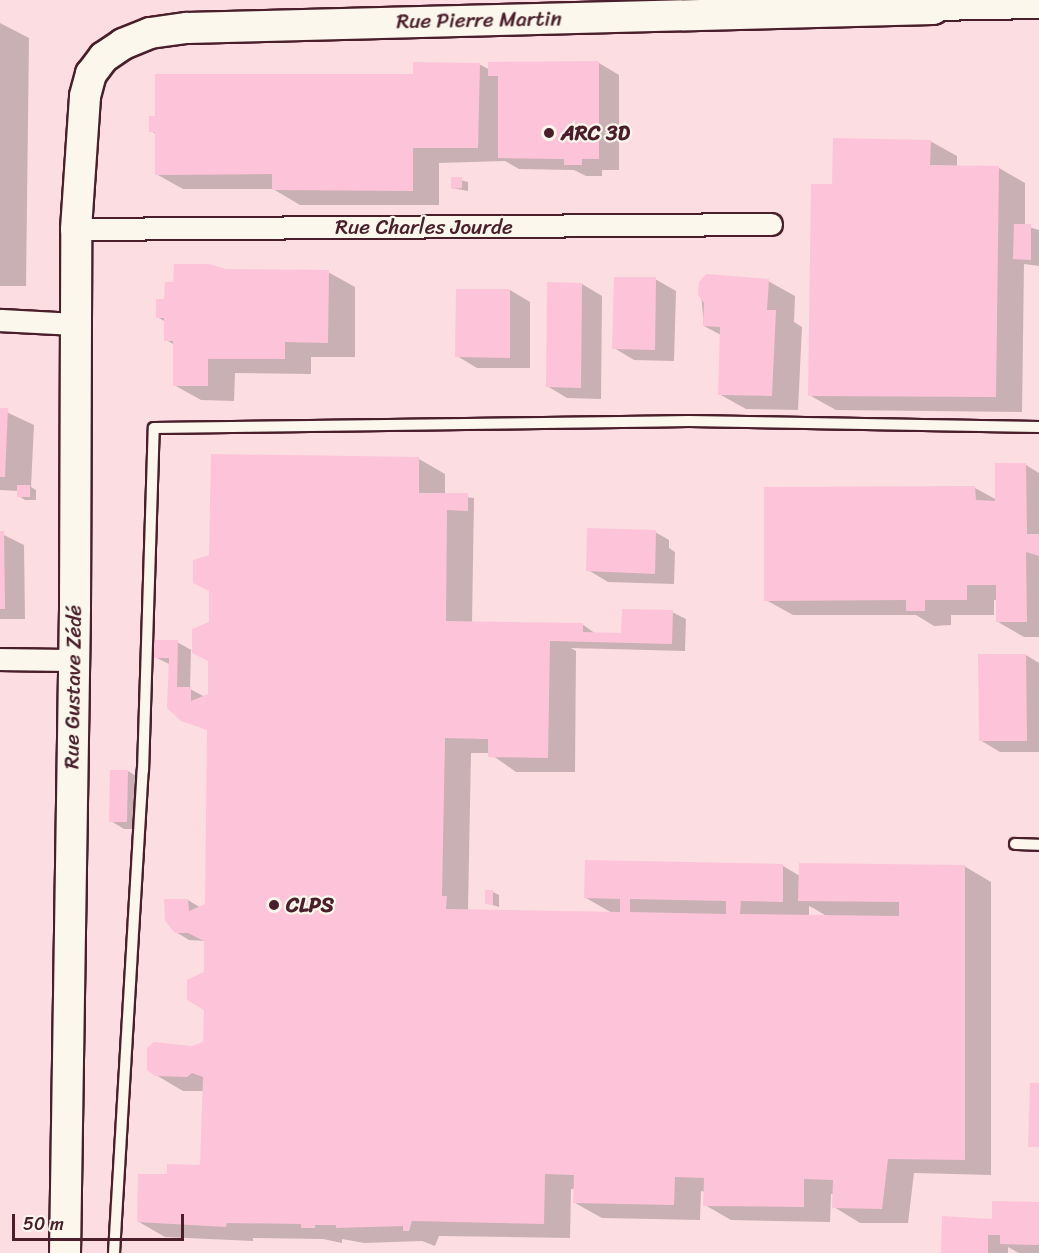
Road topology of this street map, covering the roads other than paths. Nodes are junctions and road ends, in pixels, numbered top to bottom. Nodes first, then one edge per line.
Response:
1 (935, 4) edge
2 (1039, 8) edge
3 (84, 122) joint
4 (771, 224) dead end
5 (76, 229) junction
6 (0, 320) edge
7 (74, 324) junction
8 (1039, 427) edge
9 (0, 659) edge
10 (74, 660) junction
11 (1015, 844) dead end
12 (1039, 845) edge
13 (65, 1253) edge
14 (114, 1253) edge

1 - 2 street, Rue Pierre Martin
1 - 3 street, Rue Pierre Martin
3 - 5 street, Rue Gustave Zédé
4 - 5 street, Rue Charles Jourde
5 - 7 street, Rue Gustave Zédé
6 - 7 street
7 - 10 street, Rue Gustave Zédé
8 - 14 lane
9 - 10 street
10 - 13 street, Rue Gustave Zédé
11 - 12 lane

